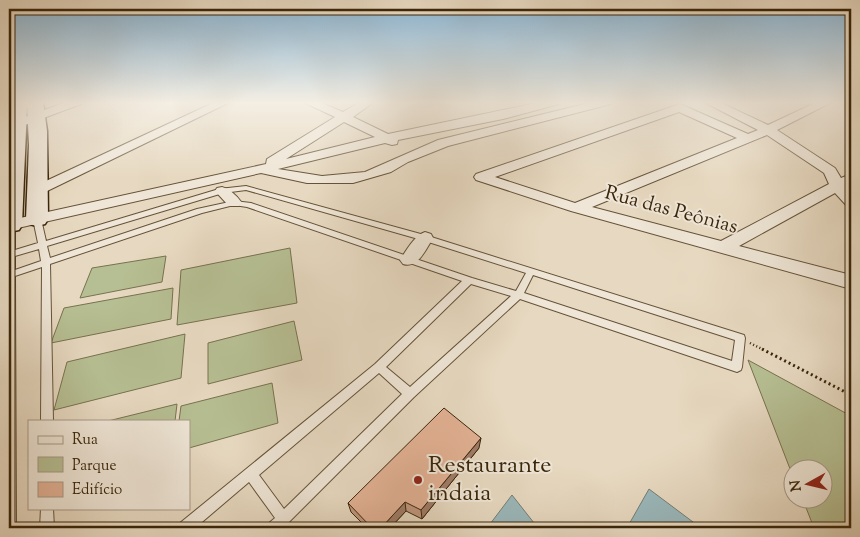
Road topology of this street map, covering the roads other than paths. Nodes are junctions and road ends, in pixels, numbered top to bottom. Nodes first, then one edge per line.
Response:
1 (14, 127) edge
2 (36, 127) edge
3 (171, 127) edge
4 (327, 127) edge
5 (366, 127) edge
6 (443, 127) edge
7 (507, 127) edge
8 (624, 127) edge
9 (723, 127) edge
10 (766, 127) edge
11 (766, 127) edge
12 (774, 127) edge
13 (770, 129) junction
14 (388, 138) junction
15 (748, 138) junction
16 (319, 156) junction
17 (402, 160) junction
18 (261, 169) junction
19 (851, 178) edge
20 (330, 180) junction
21 (837, 186) junction
22 (36, 191) junction
23 (222, 191) junction
24 (10, 199) edge
25 (851, 202) edge
26 (234, 203) junction
27 (576, 208) junction
28 (37, 219) junction
29 (11, 225) junction
30 (425, 238) junction
31 (43, 243) junction
32 (724, 247) junction
33 (12, 254) junction
34 (409, 260) junction
35 (46, 262) junction
36 (531, 271) junction
37 (12, 274) junction
38 (469, 280) junction
39 (851, 282) edge
40 (518, 295) junction
41 (379, 366) junction
42 (410, 394) junction
43 (47, 420) edge
44 (250, 473) junction
45 (47, 510) edge
46 (284, 518) junction
47 (9, 528) edge
48 (48, 528) edge
49 (185, 528) edge
50 (274, 528) edge

1 - 24 street
2 - 22 street
3 - 22 street
4 - 18 street
5 - 14 street
6 - 14 street
7 - 17 street
8 - 27 street, Rua das Peônias
9 - 15 street, Rua das Peônias
10 - 13 street
11 - 13 street
12 - 13 street
13 - 15 street
13 - 21 street
14 - 16 street
14 - 17 street
15 - 27 street
16 - 18 street
16 - 20 street
17 - 20 street
18 - 20 street
18 - 28 street
19 - 21 street
21 - 25 street
21 - 32 street
22 - 28 street
23 - 26 street
23 - 30 lane
23 - 31 lane
24 - 29 street
26 - 34 lane
26 - 35 lane
27 - 32 street, Rua das Peônias
28 - 29 street
28 - 31 lane
29 - 33 lane
30 - 34 street
30 - 36 lane
31 - 33 lane
31 - 35 lane
32 - 39 street, Rua das Peônias
33 - 37 lane
34 - 38 lane
35 - 37 lane
35 - 43 lane
36 - 40 lane
36 - 40 lane
37 - 47 lane
38 - 40 lane
38 - 41 lane
40 - 42 lane
41 - 42 lane
41 - 44 lane
42 - 46 lane
44 - 46 lane
44 - 49 lane
45 - 48 lane
46 - 50 lane

